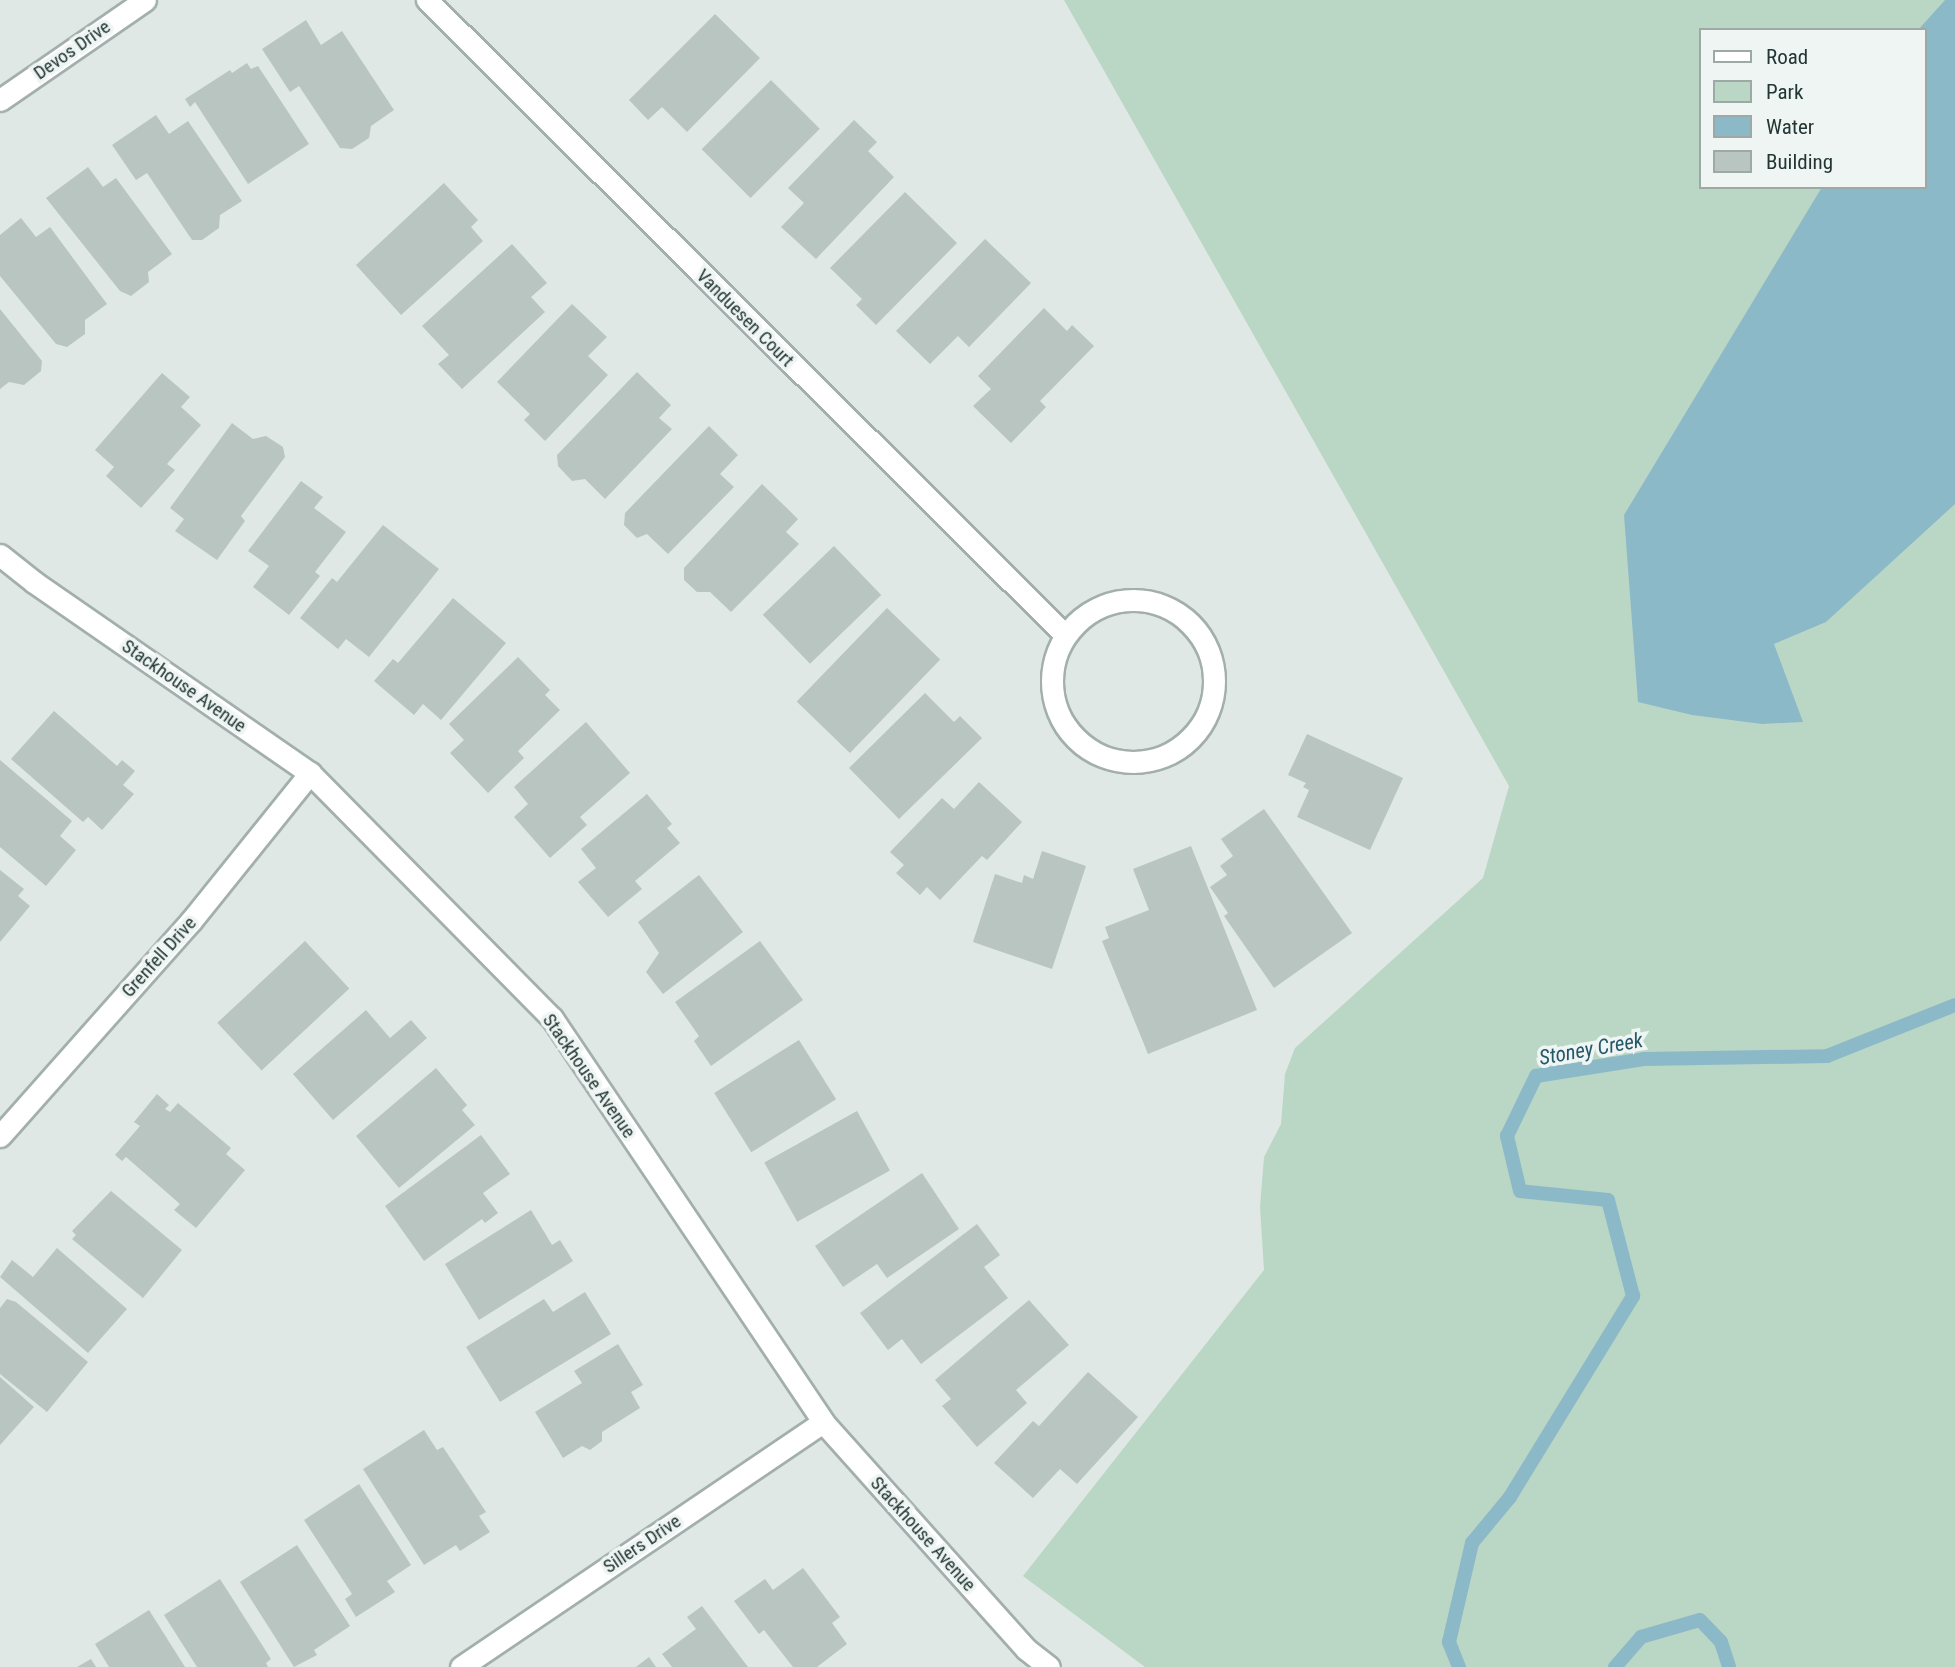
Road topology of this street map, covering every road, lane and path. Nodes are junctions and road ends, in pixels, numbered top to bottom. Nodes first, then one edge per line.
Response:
1 (145, 0) edge
2 (427, 0) edge
3 (0, 100) edge
4 (0, 555) edge
5 (1065, 635) junction
6 (310, 773) junction
7 (0, 1136) edge
8 (823, 1422) junction
9 (461, 1667) edge
10 (1049, 1667) edge

1 - 3 street, Devos Drive
2 - 5 street, Vanduesen Court
4 - 6 street, Stackhouse Avenue
5 - 5 street
6 - 7 street, Grenfell Drive
6 - 8 street, Stackhouse Avenue
8 - 9 street, Sillers Drive
8 - 10 street, Stackhouse Avenue

